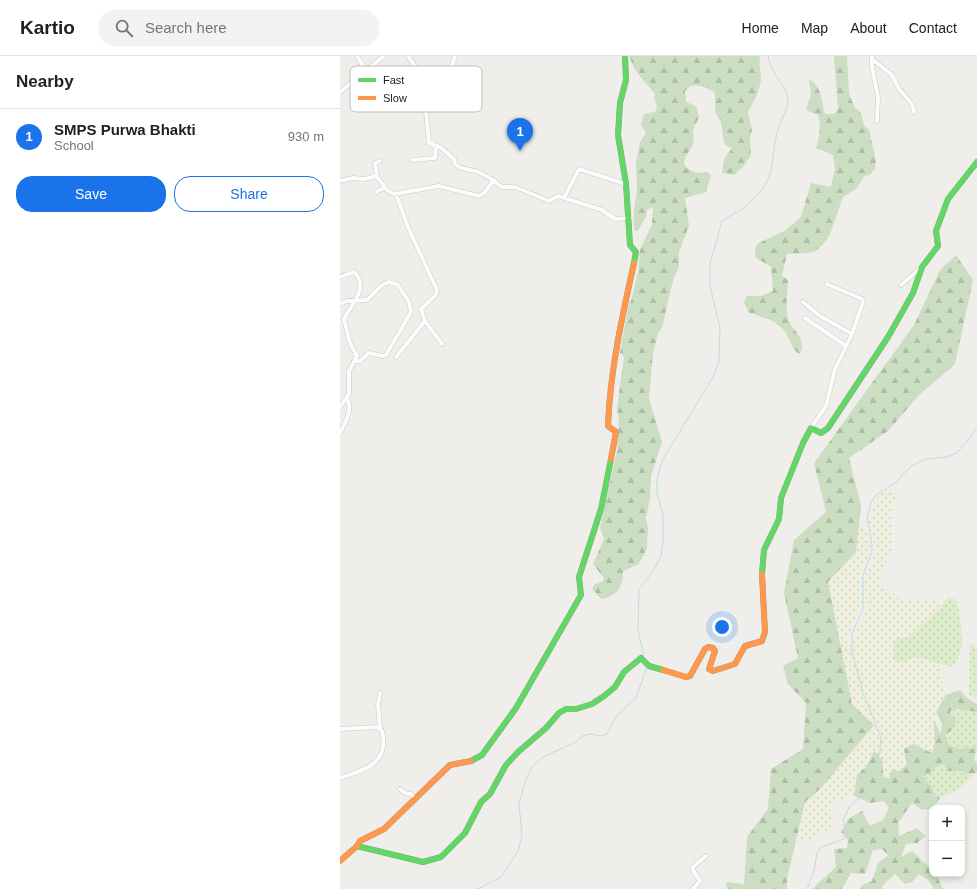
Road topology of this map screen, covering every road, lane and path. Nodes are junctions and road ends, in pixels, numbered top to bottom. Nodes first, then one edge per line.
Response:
1 (357, 56) edge
2 (384, 56) edge
3 (408, 56) edge
4 (455, 56) edge
5 (625, 56) edge
6 (872, 58) edge
7 (363, 66) edge
8 (372, 66) edge
9 (413, 66) edge
10 (452, 66) edge
11 (350, 84) edge
12 (340, 92) edge
13 (426, 112) edge
14 (914, 112) dead end
15 (877, 121) dead end
16 (436, 146) junction
17 (412, 160) dead end
18 (380, 161) dead end
19 (977, 162) edge
20 (377, 176) junction
21 (494, 180) junction
22 (340, 181) edge
23 (626, 184) junction
24 (384, 188) junction
25 (376, 192) dead end
26 (396, 194) junction
27 (564, 198) junction
28 (630, 218) junction
29 (922, 267) junction
30 (340, 277) edge
31 (827, 284) dead end
32 (901, 285) dead end
33 (356, 300) junction
34 (803, 302) dead end
35 (340, 304) edge
36 (805, 318) dead end
37 (425, 321) junction
38 (852, 334) junction
39 (442, 344) dead end
40 (846, 346) junction
41 (396, 356) dead end
42 (354, 361) junction
43 (347, 397) junction
44 (340, 407) edge
45 (811, 428) junction
46 (340, 433) edge
47 (380, 693) dead end
48 (380, 728) junction
49 (340, 729) edge
50 (340, 778) edge
51 (400, 789) dead end
52 (416, 799) junction
53 (357, 846) junction
54 (706, 856) dead end
55 (340, 861) edge
56 (693, 889) edge

1 - 7 street
2 - 8 street
3 - 9 street
4 - 10 street
5 - 23 street
6 - 14 street
6 - 15 street
11 - 12 street
13 - 16 street
16 - 17 street
16 - 21 street
18 - 20 street
19 - 29 street
20 - 22 street
20 - 24 street
21 - 26 street
21 - 27 street
23 - 27 street
23 - 28 street
24 - 25 street
24 - 26 street
26 - 37 street
27 - 28 street
28 - 52 street
29 - 32 street
29 - 45 street
30 - 33 street
31 - 38 street
33 - 35 street
33 - 42 street
33 - 42 street
34 - 38 street
36 - 40 street
37 - 39 street
37 - 41 street
38 - 40 street
40 - 45 street
42 - 43 street
43 - 44 street
43 - 46 street
45 - 53 street
47 - 48 street
48 - 49 street
48 - 50 street
51 - 52 street
52 - 53 street
53 - 55 street
54 - 56 street

